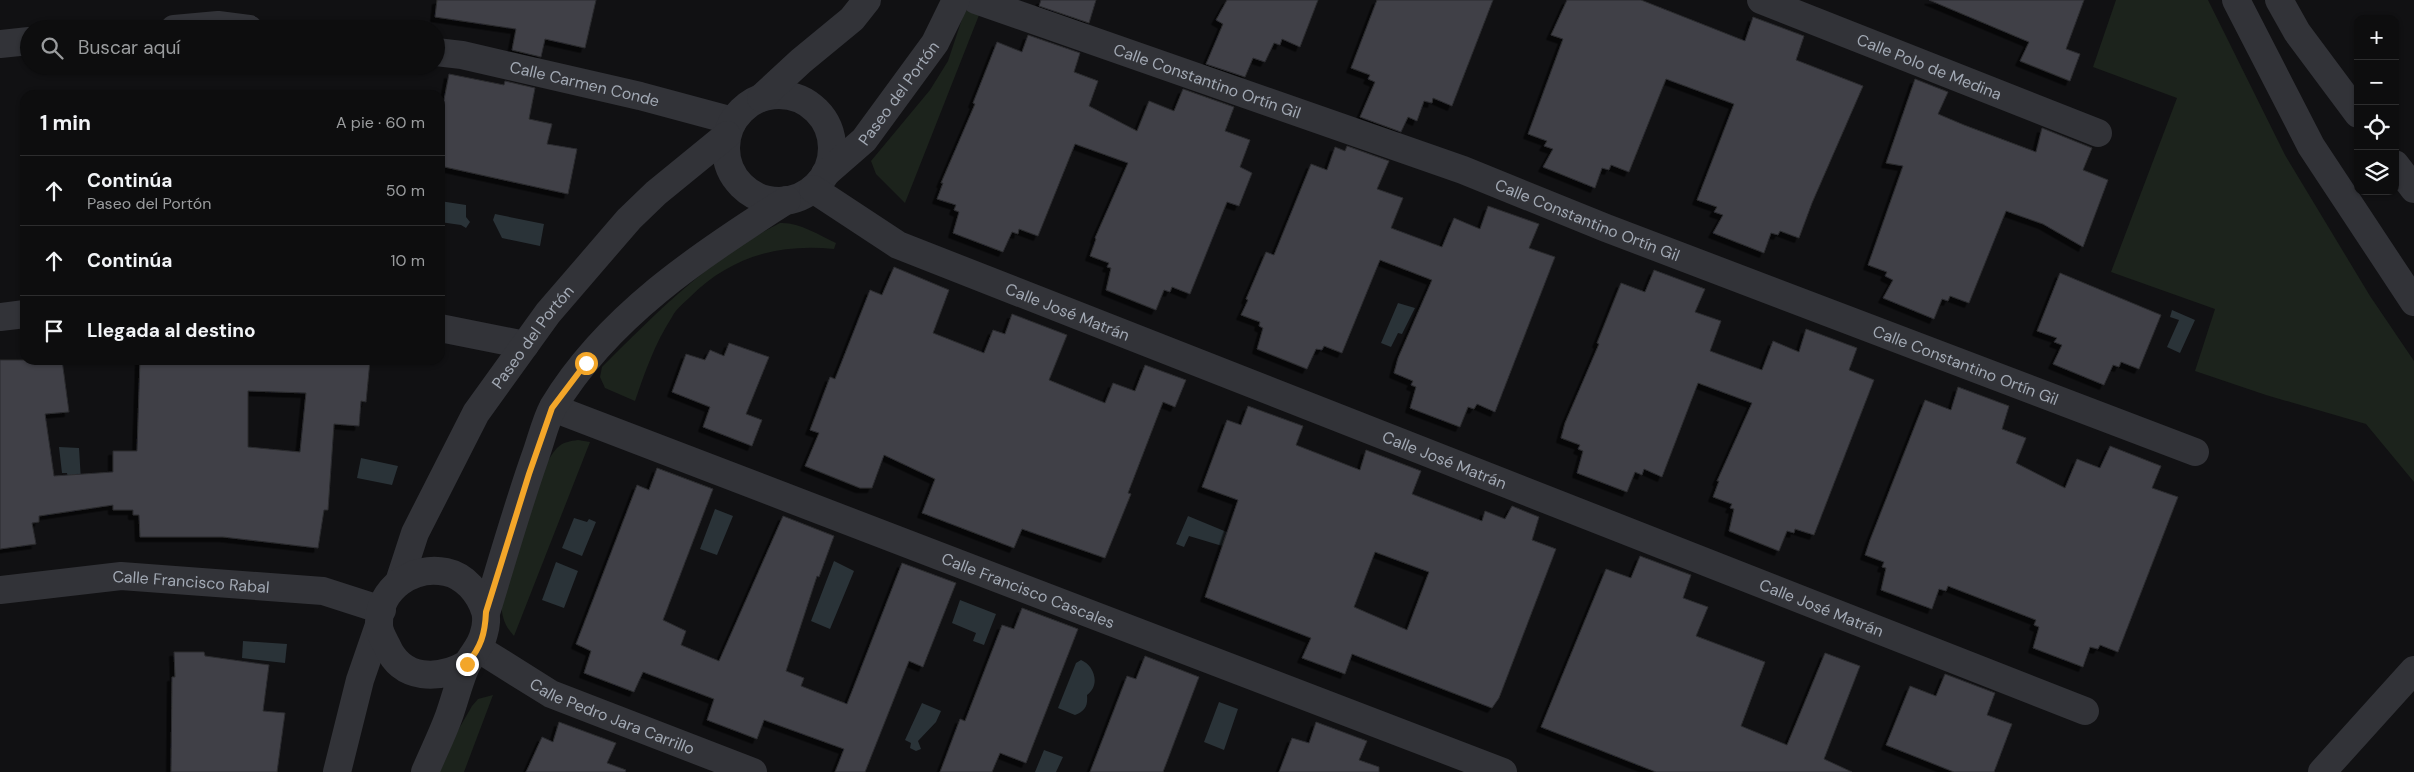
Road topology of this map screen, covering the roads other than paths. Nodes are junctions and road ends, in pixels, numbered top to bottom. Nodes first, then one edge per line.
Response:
1 (867, 0) edge
2 (956, 0) edge
3 (976, 0) edge
4 (1761, 0) edge
5 (2236, 0) edge
6 (2279, 0) edge
7 (20, 42) edge
8 (0, 44) edge
9 (445, 53) edge
10 (761, 98) junction
11 (2354, 109) edge
12 (730, 128) junction
13 (2098, 133) dead end
14 (2399, 169) edge
15 (819, 182) junction
16 (2414, 190) edge
17 (787, 200) junction
18 (2414, 302) edge
19 (20, 314) edge
20 (0, 316) edge
21 (445, 329) edge
22 (525, 346) junction
23 (552, 408) junction
24 (2195, 452) dead end
25 (399, 582) junction
26 (0, 590) edge
27 (486, 612) junction
28 (380, 618) junction
29 (473, 656) junction
30 (2414, 670) edge
31 (2085, 710) dead end
32 (337, 772) edge
33 (425, 772) edge
34 (753, 772) edge
35 (1503, 772) edge
36 (2322, 772) edge

1 - 10 street
2 - 15 street, Paseo del Portón
3 - 24 street, Calle Constantino Ortín Gil
4 - 13 street, Calle Polo de Medina
5 - 18 street
6 - 11 street
7 - 8 street
9 - 12 street, Calle Carmen Conde
10 - 12 street
10 - 15 street
12 - 17 street
12 - 22 street, Paseo del Portón
14 - 16 street
15 - 17 street
15 - 31 street, Calle José Matrán
17 - 23 street
19 - 20 street
21 - 22 street
22 - 25 street, Paseo del Portón
23 - 27 street
23 - 35 street, Calle Francisco Cascales
25 - 27 street
25 - 28 street
26 - 28 street, Calle Francisco Rabal
27 - 29 street
28 - 29 street
28 - 32 street
29 - 33 street
29 - 34 street, Calle Pedro Jara Carrillo
30 - 36 street

